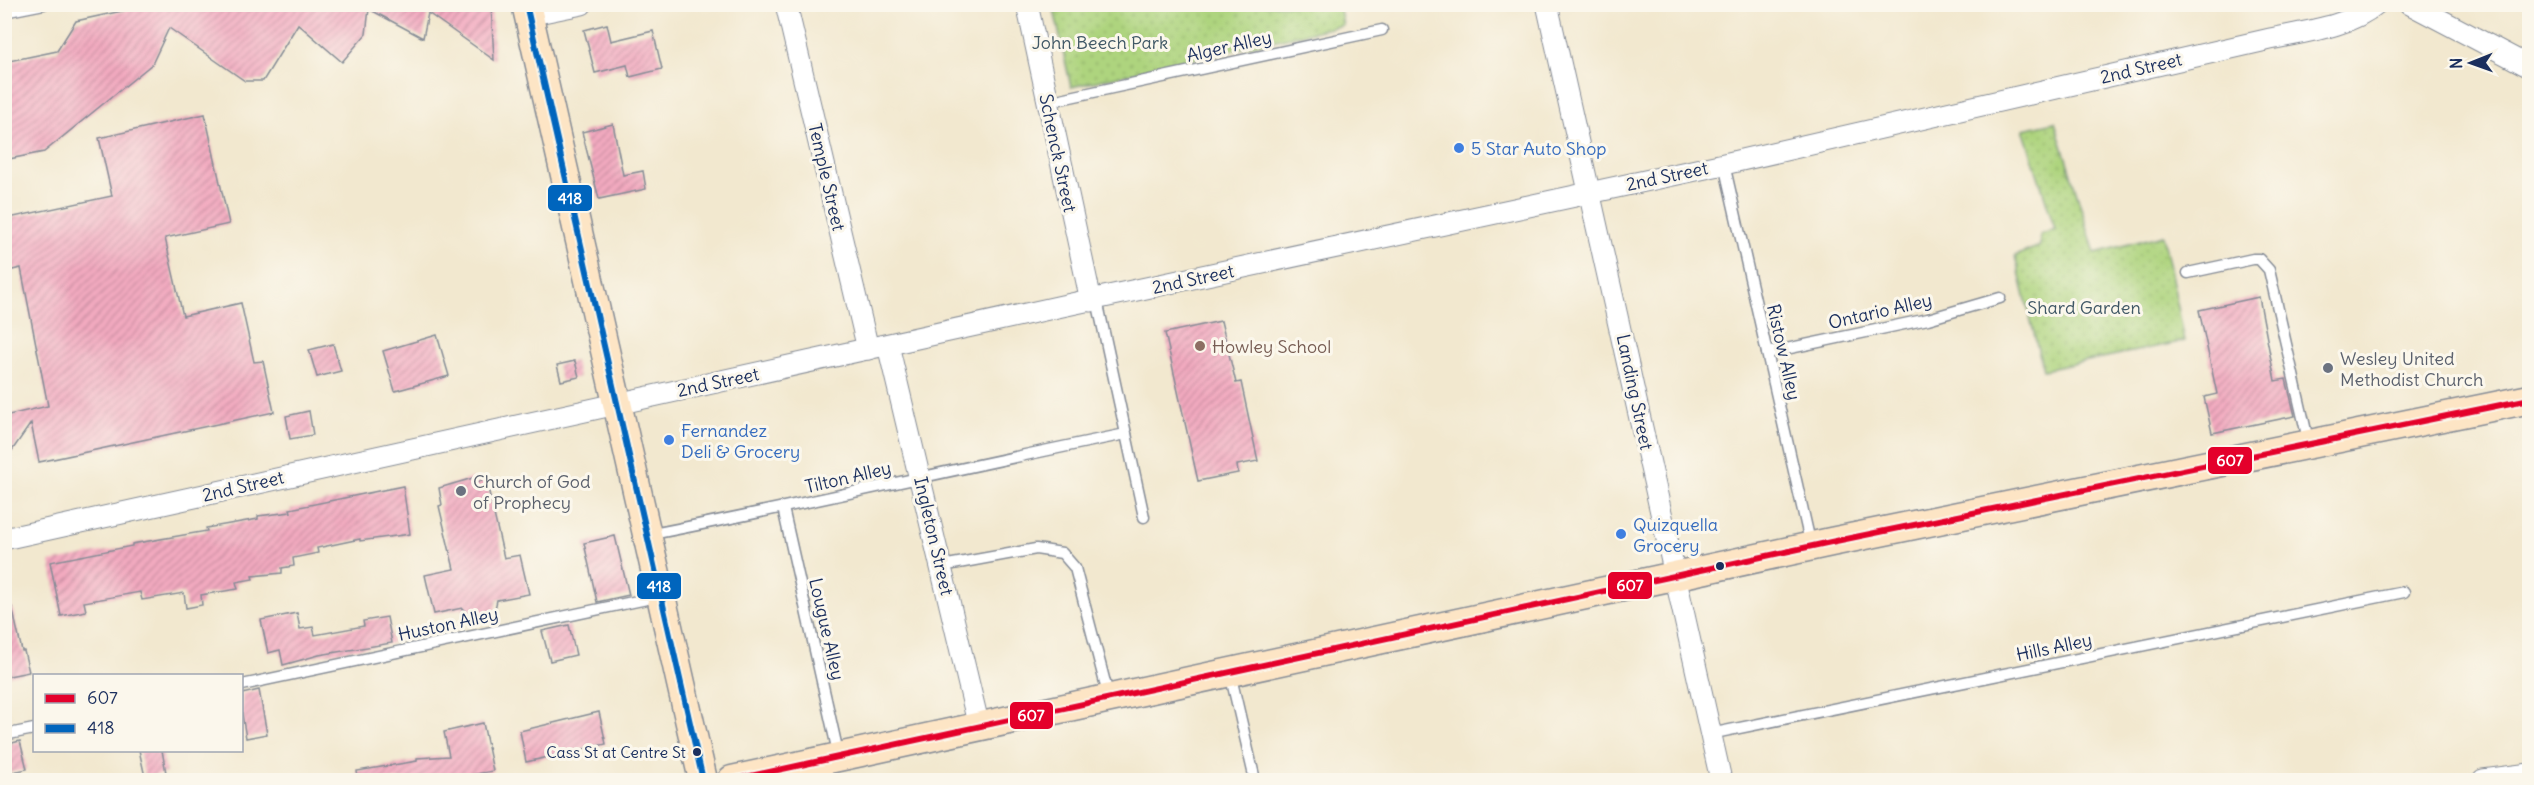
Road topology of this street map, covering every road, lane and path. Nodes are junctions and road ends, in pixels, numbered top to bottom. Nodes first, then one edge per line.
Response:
1 (44, 4) edge
2 (582, 4) edge
3 (786, 4) edge
4 (1027, 4) edge
5 (2376, 4) edge
6 (2410, 4) edge
7 (1550, 5) edge
8 (15, 7) edge
9 (527, 10) edge
10 (4, 12) edge
11 (1382, 30) dead end
12 (2529, 66) edge
13 (1047, 102) junction
14 (1724, 164) junction
15 (1590, 192) junction
16 (2188, 273) dead end
17 (2000, 298) dead end
18 (1094, 300) junction
19 (878, 347) junction
20 (1767, 353) junction
21 (2529, 399) edge
22 (616, 404) junction
23 (1126, 434) junction
24 (2309, 444) junction
25 (921, 477) junction
26 (783, 508) junction
27 (1144, 517) dead end
28 (647, 535) junction
29 (4, 539) edge
30 (1811, 546) junction
31 (942, 566) junction
32 (1675, 577) junction
33 (2404, 592) dead end
34 (662, 596) junction
35 (1230, 673) junction
36 (243, 685) edge
37 (1109, 699) junction
38 (979, 727) junction
39 (33, 729) edge
40 (1710, 734) junction
41 (4, 735) edge
42 (839, 758) junction
43 (2529, 774) edge
44 (704, 780) edge
45 (732, 780) edge
46 (1255, 780) edge
47 (1720, 780) edge
48 (2483, 780) edge

1 - 8 lane
2 - 9 street
3 - 19 street, Temple Street
4 - 13 street, Schenck Street
5 - 14 street, 2nd Street
6 - 12 street
7 - 15 street, Landing Street
8 - 10 lane
9 - 22 street
11 - 13 lane, Alger Alley
13 - 18 street, Schenck Street
14 - 15 street, 2nd Street
14 - 20 lane, Ristow Alley
15 - 18 street, 2nd Street
15 - 32 street, Landing Street
16 - 24 lane
17 - 20 lane, Ontario Alley
18 - 19 street, 2nd Street
18 - 23 lane, Schenck Street
19 - 22 street, 2nd Street
19 - 25 street, Ingleton Street
20 - 30 lane, Ristow Alley
21 - 24 street
22 - 28 street
22 - 29 street, 2nd Street
23 - 25 lane, Tilton Alley
23 - 27 lane, Schenck Street
24 - 30 street
25 - 26 lane, Tilton Alley
25 - 31 street, Ingleton Street
26 - 28 lane, Tilton Alley
26 - 42 lane, Lougue Alley
28 - 34 street
30 - 32 street
31 - 37 lane
31 - 38 street, Ingleton Street
32 - 35 street
32 - 40 street, Landing Street
33 - 40 lane, Hills Alley
34 - 36 lane, Huston Alley
34 - 44 street
35 - 37 street
35 - 46 lane
37 - 38 street
38 - 42 street
39 - 41 lane
40 - 47 street, Landing Street
42 - 45 street
43 - 48 street

